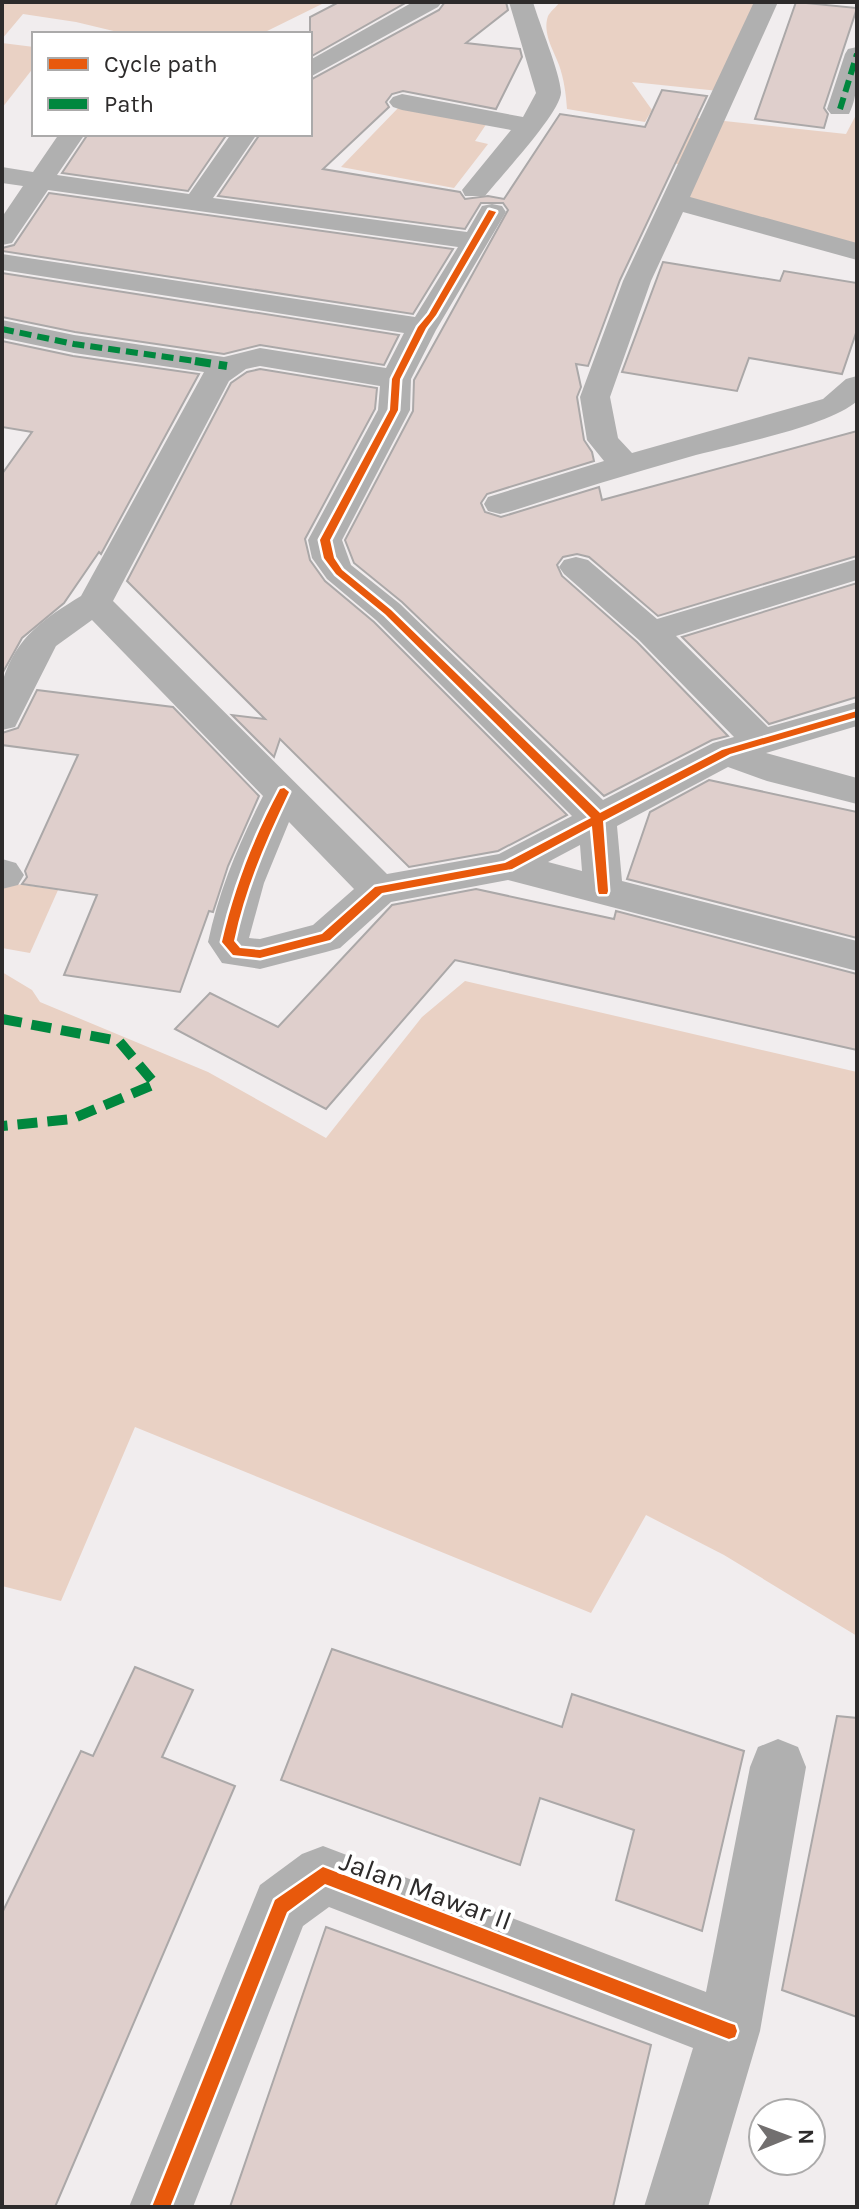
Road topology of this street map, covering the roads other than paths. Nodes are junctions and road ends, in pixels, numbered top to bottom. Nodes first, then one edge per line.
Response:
1 (430, 2) edge
2 (521, 2) edge
3 (766, 2) edge
4 (857, 54) edge
5 (312, 67) edge
6 (402, 102) dead end
7 (840, 109) dead end
8 (530, 126) junction
9 (71, 136) edge
10 (243, 136) edge
11 (2, 175) edge
12 (43, 180) junction
13 (675, 201) junction
14 (197, 202) junction
15 (2, 237) edge
16 (475, 241) junction
17 (857, 252) edge
18 (2, 262) edge
19 (422, 327) junction
20 (2, 329) edge
21 (227, 366) junction
22 (396, 379) junction
23 (857, 385) edge
24 (625, 465) junction
25 (500, 504) dead end
26 (576, 567) dead end
27 (857, 569) edge
28 (95, 603) junction
29 (651, 632) junction
30 (857, 714) edge
31 (2, 718) edge
32 (742, 746) junction
33 (857, 791) edge
34 (284, 792) junction
35 (597, 817) junction
36 (508, 866) junction
37 (379, 890) junction
38 (603, 891) junction
39 (857, 956) edge
40 (778, 1767) dead end
41 (729, 2031) junction
42 (161, 2207) edge
43 (676, 2207) edge

1 - 5 street
2 - 8 street
3 - 13 street
4 - 7 street
6 - 8 street
8 - 16 street
9 - 12 street
10 - 14 street
11 - 12 street
12 - 14 street
12 - 15 street
13 - 17 street
13 - 24 street
14 - 16 street
16 - 19 street
18 - 19 street
19 - 22 street
20 - 21 street
21 - 22 street
21 - 28 street
22 - 35 street
23 - 24 street
24 - 25 street
26 - 29 street
27 - 29 street
28 - 31 street
28 - 34 street
29 - 32 street
30 - 32 street
32 - 33 street
32 - 35 street
34 - 37 street
34 - 37 street
35 - 36 street
35 - 38 street
36 - 37 street
36 - 38 street
38 - 39 street
40 - 41 street
41 - 42 street, Jalan Mawar II
41 - 43 street

